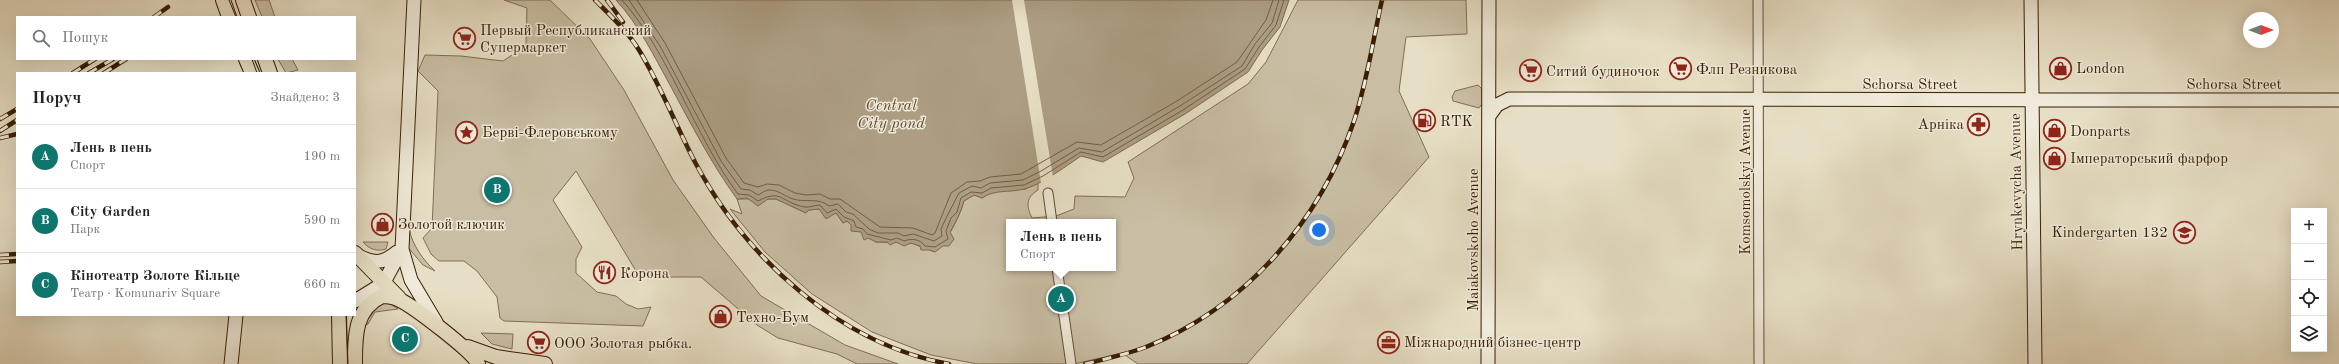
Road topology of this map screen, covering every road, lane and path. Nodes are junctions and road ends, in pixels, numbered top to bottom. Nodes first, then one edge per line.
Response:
1 (223, 0) edge
2 (243, 0) edge
3 (414, 0) edge
4 (1489, 0) edge
5 (1758, 0) edge
6 (2031, 0) edge
7 (229, 16) edge
8 (249, 16) edge
9 (246, 60) edge
10 (265, 60) edge
11 (252, 72) edge
12 (270, 72) edge
13 (1489, 86) junction
14 (1509, 99) junction
15 (1759, 100) junction
16 (2339, 100) edge
17 (2031, 101) junction
18 (1489, 116) junction
19 (1048, 193) dead end
20 (1052, 219) edge
21 (402, 249) junction
22 (356, 254) edge
23 (356, 255) edge
24 (1057, 271) edge
25 (383, 284) junction
26 (400, 300) junction
27 (361, 304) edge
28 (236, 316) edge
29 (339, 316) edge
30 (449, 334) junction
31 (231, 364) edge
32 (340, 364) edge
33 (355, 364) edge
34 (478, 364) edge
35 (545, 364) edge
36 (1071, 364) edge
37 (1488, 364) edge
38 (1759, 364) edge
39 (2035, 364) edge

1 - 7 main road
2 - 8 main road
3 - 21 street
4 - 13 street, Maiakovskoho Avenue
5 - 15 street, Komsomolskyi Avenue
6 - 17 street, Hrynkevycha Avenue
9 - 11 main road
10 - 12 main road
13 - 14 street
13 - 18 street, Maiakovskoho Avenue
14 - 15 street, Schorsa Street
14 - 18 street
15 - 17 street, Schorsa Street
15 - 38 street, Komsomolskyi Avenue
16 - 17 street, Schorsa Street
17 - 39 street, Hrynkevycha Avenue
18 - 37 street, Maiakovskoho Avenue
19 - 20 street
21 - 22 street
21 - 25 street
21 - 30 street
23 - 25 main road
24 - 36 street
25 - 26 main road
25 - 27 street
26 - 27 main road
26 - 30 main road
27 - 33 main road
28 - 31 street
29 - 32 main road
30 - 34 main road
30 - 35 main road

